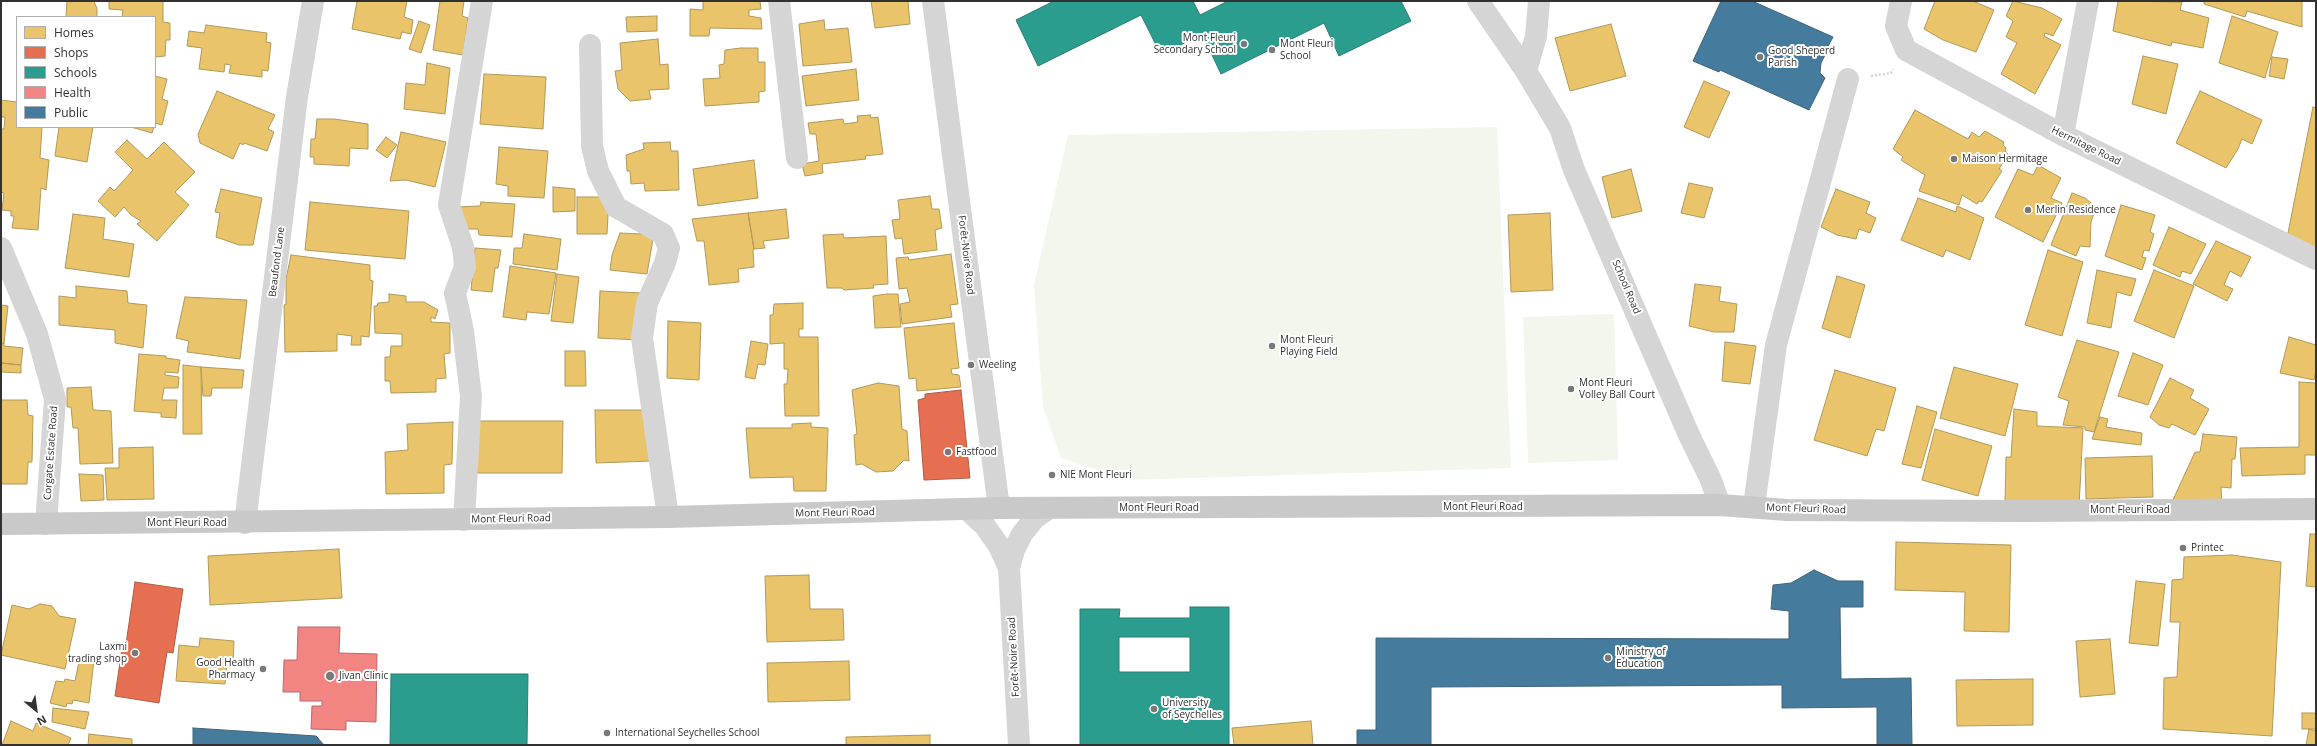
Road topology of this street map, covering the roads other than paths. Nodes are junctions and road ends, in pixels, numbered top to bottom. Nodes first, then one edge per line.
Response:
1 (314, 1) edge
2 (482, 1) edge
3 (779, 1) edge
4 (933, 1) edge
5 (1478, 1) edge
6 (1539, 1) edge
7 (1901, 1) edge
8 (2088, 1) edge
9 (590, 45) dead end
10 (1526, 71) junction
11 (1848, 79) road end
12 (2063, 135) junction
13 (797, 158) dead end
14 (1, 248) edge
15 (2316, 259) edge
16 (1720, 505) junction
17 (1754, 506) junction
18 (999, 508) junction
19 (1049, 508) junction
20 (2316, 509) edge
21 (968, 510) junction
22 (668, 517) junction
23 (464, 520) junction
24 (245, 523) junction
25 (1, 524) edge
26 (46, 524) junction
27 (1009, 568) junction
28 (1019, 745) edge

1 - 24 street, Beaufond Lane
2 - 23 street
3 - 13 street
4 - 18 street, Forêt-Noire Road
5 - 10 street, School Road
6 - 10 street
7 - 12 street, Hermitage Road
8 - 12 street
9 - 22 street
10 - 16 street, School Road
11 - 17 street
12 - 15 street, Hermitage Road
14 - 26 street, Corgate Estate Road
16 - 17 main road, Mont Fleuri Road
16 - 19 main road, Mont Fleuri Road
17 - 20 main road, Mont Fleuri Road
18 - 19 main road, Mont Fleuri Road
18 - 21 main road, Mont Fleuri Road
19 - 27 street, Forêt-Noire Road
21 - 22 main road, Mont Fleuri Road
21 - 27 street, Forêt-Noire Road
22 - 23 main road, Mont Fleuri Road
23 - 24 main road, Mont Fleuri Road
24 - 26 main road, Mont Fleuri Road
25 - 26 main road, Mont Fleuri Road
27 - 28 street, Forêt-Noire Road

